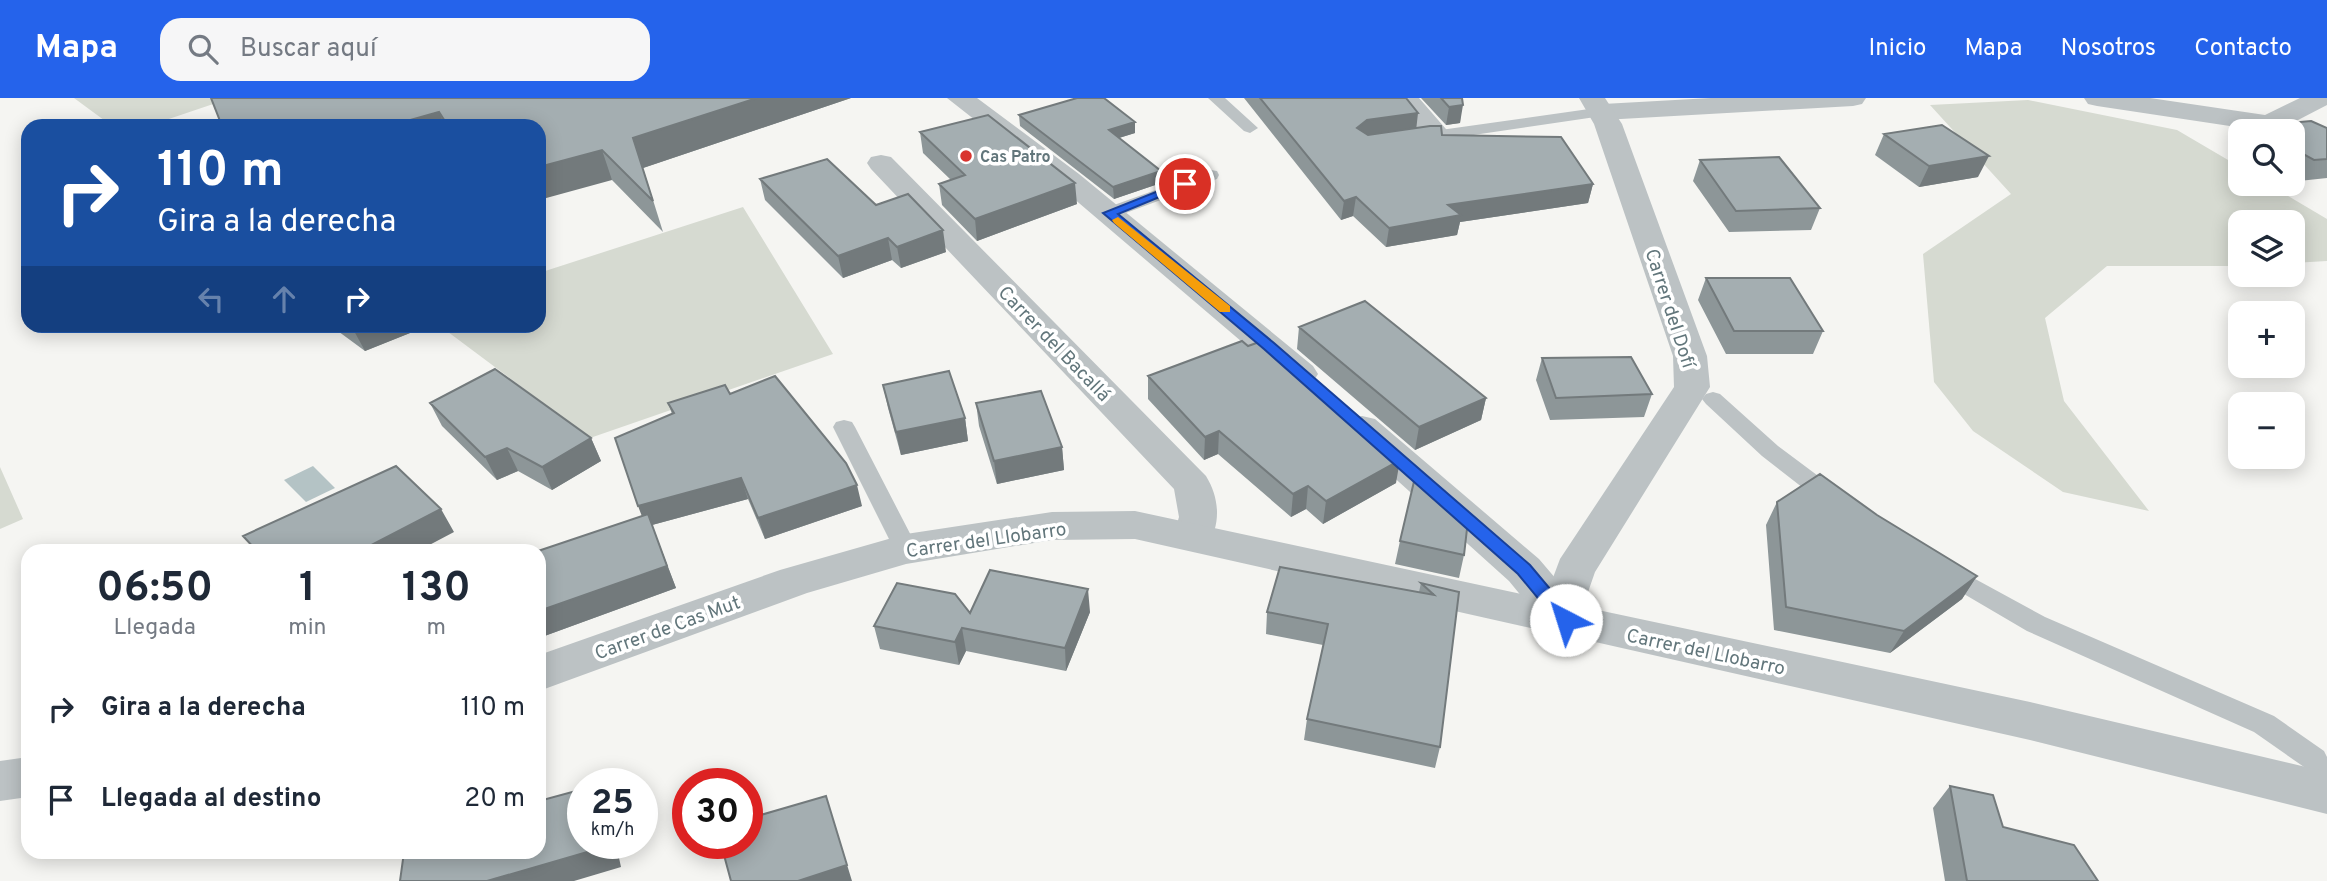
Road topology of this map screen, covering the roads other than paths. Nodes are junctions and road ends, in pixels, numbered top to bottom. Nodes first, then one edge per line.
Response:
1 (960, 98) edge
2 (1216, 98) edge
3 (1405, 98) edge
4 (1853, 98) edge
5 (2097, 98) edge
6 (2321, 98) edge
7 (1823, 99) edge
8 (1597, 105) edge
9 (1250, 128) dead end
10 (1438, 135) junction
11 (1401, 141) edge
12 (881, 163) dead end
13 (1211, 175) dead end
14 (1110, 213) junction
15 (1713, 399) dead end
16 (844, 427) dead end
17 (1853, 514) edge
18 (1193, 537) junction
19 (906, 549) junction
20 (1920, 557) edge
21 (795, 581) joint
22 (1566, 620) junction
23 (546, 670) edge
24 (21, 778) edge
25 (0, 781) edge
26 (2327, 785) edge
27 (2327, 793) edge

1 - 14 street
2 - 9 lane
3 - 10 street
4 - 7 street
5 - 6 street
7 - 8 street
8 - 10 lane
8 - 22 street, Carrer del Dofí
10 - 11 lane
12 - 18 street, Carrer del Bacallá
13 - 14 lane
14 - 22 street
15 - 17 lane
16 - 19 lane
18 - 19 street, Carrer del Llobarro
18 - 22 street, Carrer del Llobarro
19 - 21 street, Carrer del Llobarro
20 - 26 lane
21 - 23 street, Carrer de Cas Mut
22 - 27 street, Carrer del Llobarro
24 - 25 street

